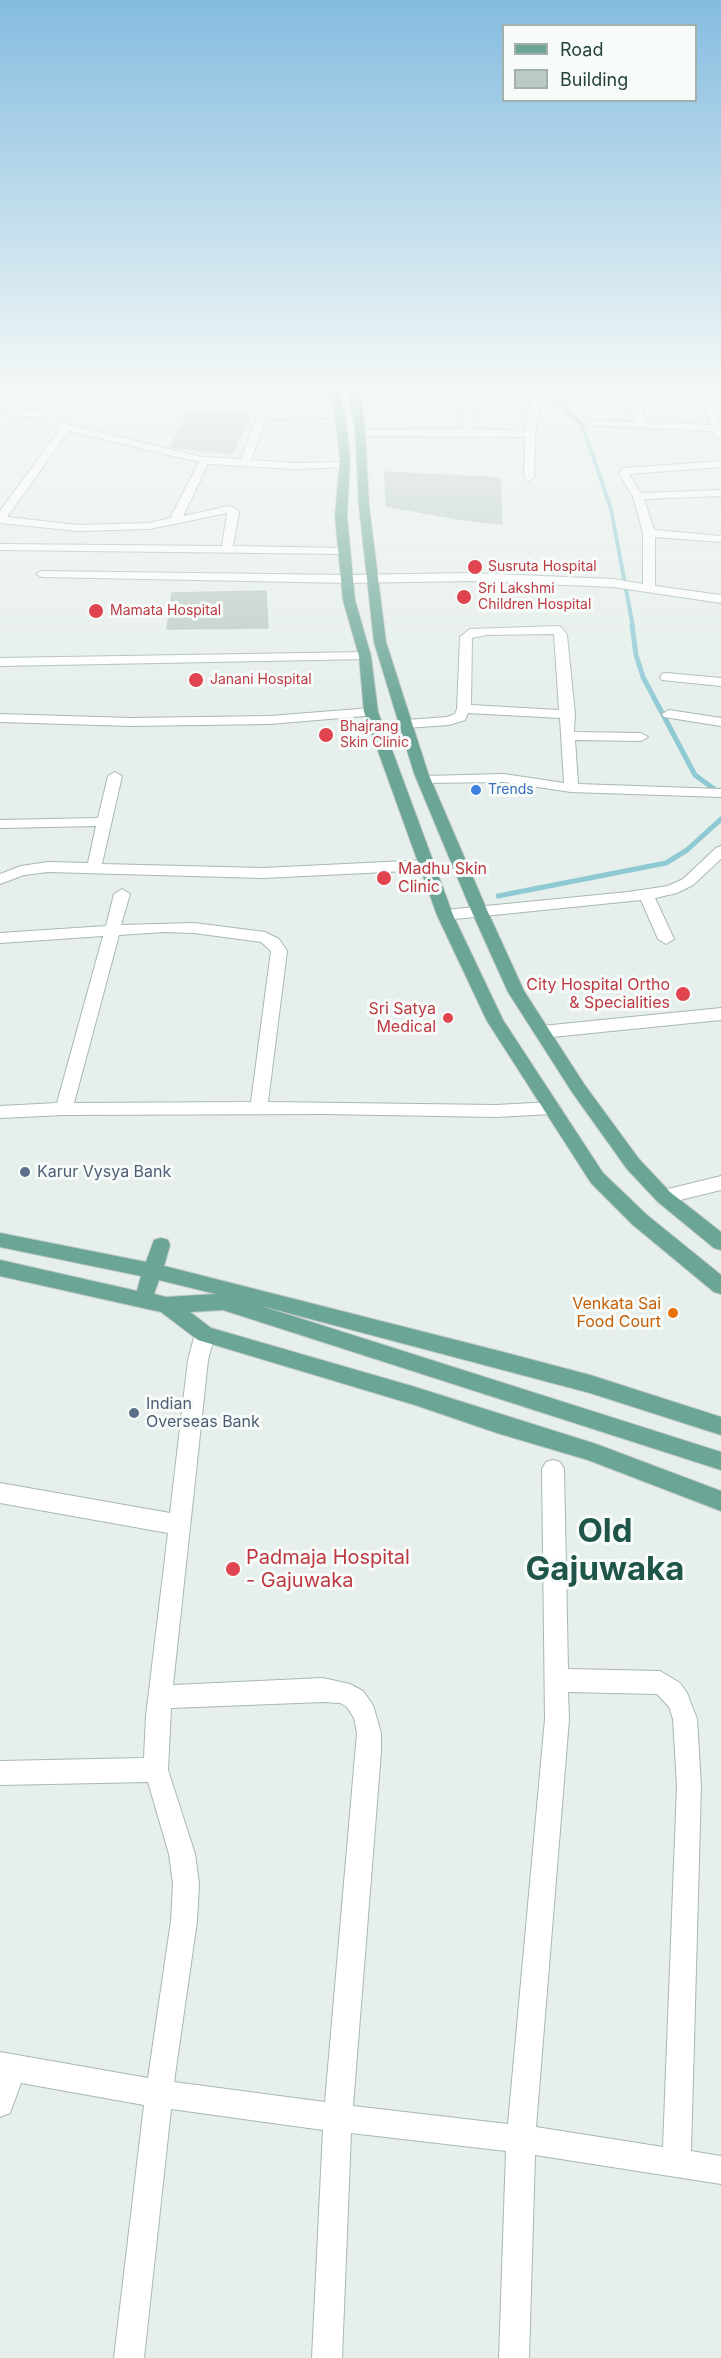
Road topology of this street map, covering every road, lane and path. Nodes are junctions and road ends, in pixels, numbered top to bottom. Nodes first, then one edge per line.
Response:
1 (15, 499) edge
2 (185, 499) edge
3 (342, 499) edge
4 (364, 499) edge
5 (639, 499) edge
6 (0, 519) edge
7 (175, 520) junction
8 (650, 533) junction
9 (721, 539) edge
10 (0, 547) edge
11 (227, 550) junction
12 (344, 551) junction
13 (42, 574) dead end
14 (372, 578) junction
15 (348, 579) junction
16 (644, 586) junction
17 (721, 599) edge
18 (364, 656) junction
19 (0, 662) edge
20 (666, 677) dead end
21 (721, 682) edge
22 (464, 709) junction
23 (370, 712) junction
24 (568, 714) junction
25 (669, 714) dead end
26 (0, 718) edge
27 (721, 722) edge
28 (406, 724) junction
29 (568, 736) junction
30 (640, 737) dead end
31 (115, 776) dead end
32 (424, 780) junction
33 (571, 788) junction
34 (721, 793) edge
35 (104, 822) junction
36 (0, 824) edge
37 (721, 851) edge
38 (426, 865) junction
39 (94, 868) junction
40 (0, 879) edge
41 (122, 894) dead end
42 (646, 895) junction
43 (479, 910) junction
44 (445, 915) junction
45 (112, 930) junction
46 (0, 938) edge
47 (666, 939) dead end
48 (721, 1014) edge
49 (542, 1032) junction
50 (259, 1108) junction
51 (552, 1108) junction
52 (64, 1109) junction
53 (0, 1113) edge
54 (721, 1183) edge
55 (664, 1197) junction
56 (0, 1240) edge
57 (721, 1243) edge
58 (161, 1245) dead end
59 (0, 1268) edge
60 (153, 1271) junction
61 (721, 1286) edge
62 (143, 1300) junction
63 (166, 1305) junction
64 (205, 1335) junction
65 (720, 1425) edge
66 (721, 1461) edge
67 (553, 1469) dead end
68 (0, 1493) edge
69 (721, 1501) edge
70 (179, 1525) junction
71 (557, 1680) junction
72 (160, 1697) junction
73 (156, 1770) junction
74 (0, 1773) edge
75 (6, 2067) edge
76 (159, 2094) junction
77 (0, 2103) edge
78 (338, 2118) junction
79 (521, 2139) junction
80 (677, 2163) junction
81 (721, 2170) edge
82 (129, 2358) edge
83 (327, 2358) edge
84 (514, 2358) edge

1 - 6 street
2 - 7 street
3 - 12 main road
4 - 14 main road
5 - 8 street
6 - 7 street
7 - 11 street
8 - 9 street
8 - 16 street
10 - 11 street
11 - 12 street
12 - 15 main road
13 - 15 street
14 - 15 street
14 - 16 street
14 - 28 main road
15 - 18 main road
16 - 17 street
18 - 19 street
18 - 23 main road
20 - 21 street
22 - 24 street
22 - 24 street
22 - 28 street
23 - 26 street
23 - 38 main road
24 - 29 street
25 - 27 street
28 - 32 main road
29 - 30 street
29 - 33 street
31 - 35 street
32 - 33 street
32 - 43 main road
33 - 34 street
35 - 36 street
35 - 39 street
37 - 42 street
38 - 39 street
38 - 44 main road
39 - 40 street
41 - 45 street
42 - 43 street
42 - 47 street
43 - 44 street
43 - 49 main road
44 - 51 main road
45 - 46 street
45 - 50 street
45 - 52 street
48 - 49 street
49 - 55 main road
50 - 51 street
50 - 52 street
51 - 61 main road
52 - 53 street
54 - 55 street
55 - 57 main road
56 - 60 main road
58 - 60 main road
59 - 62 main road
60 - 62 main road
60 - 65 main road
62 - 63 main road
63 - 64 main road
63 - 66 main road
64 - 69 main road
64 - 70 street
67 - 71 street
68 - 70 street
70 - 72 street
71 - 79 street
71 - 80 street
72 - 73 street
72 - 78 street
73 - 74 street
73 - 76 street
75 - 76 street
75 - 77 street
76 - 78 street
76 - 82 street
78 - 79 street
78 - 83 street
79 - 80 street
79 - 84 street
80 - 81 street

